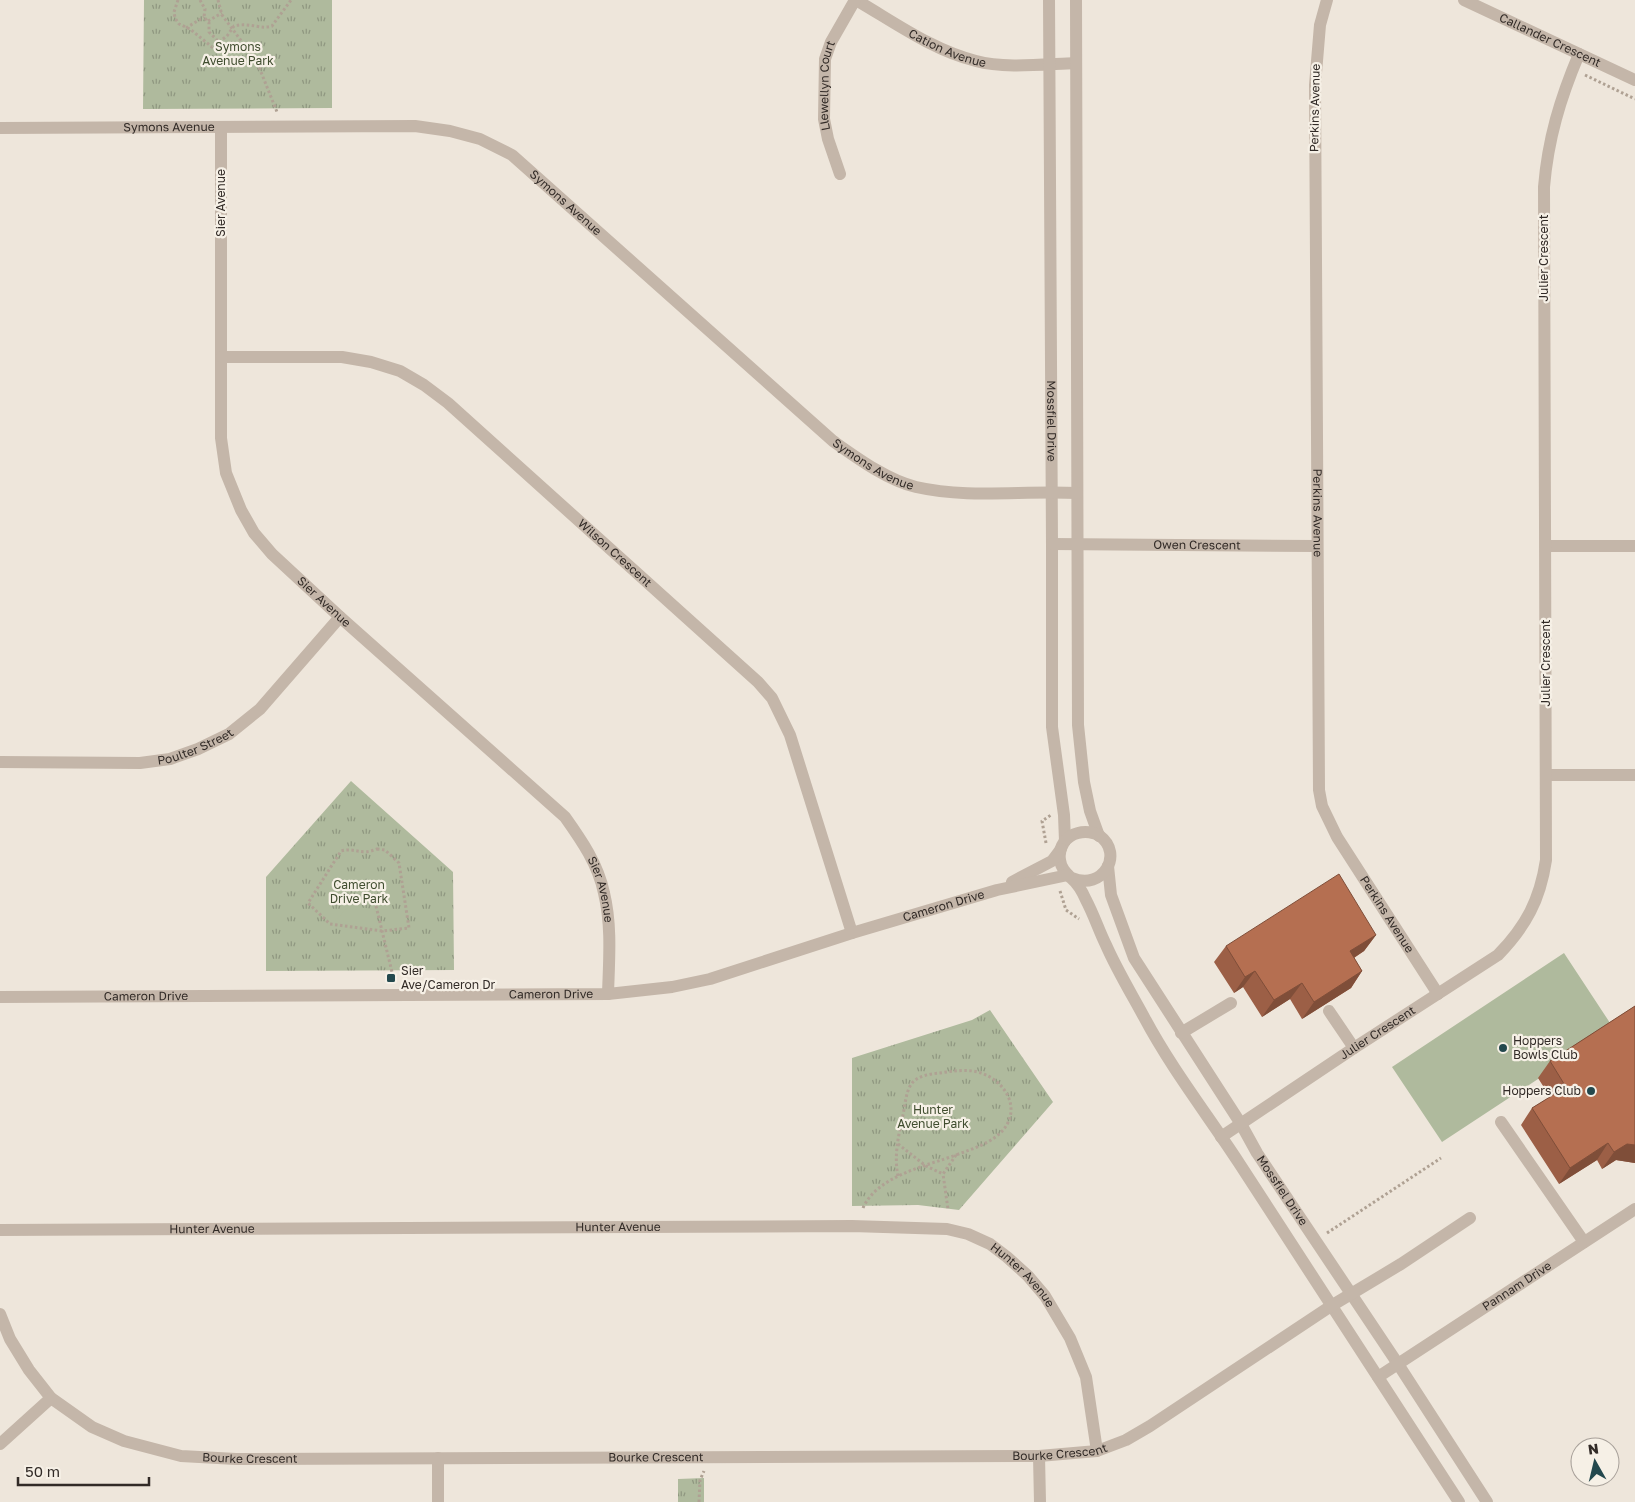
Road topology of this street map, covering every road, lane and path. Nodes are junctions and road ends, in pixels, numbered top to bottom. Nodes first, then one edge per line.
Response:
1 (178, 0) edge
2 (200, 0) edge
3 (218, 0) edge
4 (291, 0) edge
5 (855, 0) edge
6 (1049, 0) edge
7 (1076, 0) edge
8 (1328, 0) edge
9 (1464, 0) edge
10 (222, 13) junction
11 (204, 17) junction
12 (208, 21) junction
13 (186, 28) junction
14 (232, 29) junction
15 (219, 42) junction
16 (1579, 54) junction
17 (1076, 63) junction
18 (1049, 64) junction
19 (1573, 70) junction
20 (1635, 80) edge
21 (1635, 99) edge
22 (221, 127) junction
23 (283, 127) junction
24 (0, 128) edge
25 (840, 174) dead end
26 (222, 357) junction
27 (1051, 492) junction
28 (1078, 493) junction
29 (1052, 544) junction
30 (1078, 545) junction
31 (1316, 546) junction
32 (1546, 546) junction
33 (1635, 546) edge
34 (340, 617) junction
35 (0, 762) edge
36 (1546, 775) junction
37 (1635, 775) edge
38 (1042, 821) dead end
39 (1099, 836) junction
40 (1063, 844) junction
41 (1047, 845) dead end
42 (1108, 866) junction
43 (1070, 877) junction
44 (1058, 885) dead end
45 (996, 890) junction
46 (376, 906) dead end
47 (1066, 910) dead end
48 (382, 931) junction
49 (852, 933) junction
50 (392, 972) dead end
51 (608, 994) junction
52 (1438, 994) junction
53 (0, 997) edge
54 (1231, 1003) dead end
55 (1329, 1011) edge
56 (1181, 1033) junction
57 (1354, 1048) junction
58 (1501, 1122) dead end
59 (1241, 1124) junction
60 (1221, 1137) junction
61 (897, 1144) junction
62 (956, 1155) junction
63 (1440, 1158) dead end
64 (926, 1166) junction
65 (943, 1174) junction
66 (898, 1176) junction
67 (863, 1208) dead end
68 (948, 1209) dead end
69 (1635, 1209) edge
70 (1470, 1218) dead end
71 (0, 1230) edge
72 (1316, 1240) junction
73 (1584, 1242) junction
74 (1351, 1293) junction
75 (1331, 1306) junction
76 (0, 1314) edge
77 (1398, 1364) junction
78 (1378, 1377) junction
79 (51, 1398) junction
80 (0, 1444) edge
81 (1097, 1451) junction
82 (707, 1456) junction
83 (1039, 1456) junction
84 (438, 1458) junction
85 (438, 1502) edge
86 (699, 1502) edge
87 (1040, 1502) edge
88 (1459, 1502) edge
89 (1487, 1502) edge

1 - 13 path
2 - 11 path
3 - 10 path
4 - 14 path
5 - 18 street, Cation Avenue
5 - 25 street, Llewellyn Court
6 - 18 street, Mossfiel Drive
7 - 17 street
8 - 31 street, Perkins Avenue
9 - 16 street, Callander Crescent
10 - 12 path
10 - 14 path
11 - 12 path
11 - 13 path
12 - 15 path
13 - 15 path
14 - 15 path
14 - 23 path
16 - 19 street, Julier Crescent
16 - 20 street, Callander Crescent
17 - 18 street, Cation Avenue
17 - 28 street
18 - 27 street, Mossfiel Drive
19 - 21 path
19 - 32 street, Julier Crescent
22 - 23 street, Symons Avenue
22 - 24 street, Symons Avenue
22 - 26 street, Sier Avenue
23 - 27 street, Symons Avenue
26 - 34 street, Sier Avenue
26 - 49 street, Wilson Crescent
27 - 28 street, Symons Avenue
27 - 29 street, Mossfiel Drive
28 - 30 street
29 - 30 street, Owen Crescent
29 - 40 street, Mossfiel Drive
30 - 31 street, Owen Crescent
30 - 39 street
31 - 52 street, Perkins Avenue
32 - 33 street
32 - 36 street, Julier Crescent
34 - 35 street, Poulter Street
34 - 51 street, Sier Avenue
36 - 37 street
36 - 52 street, Julier Crescent
38 - 41 path
39 - 40 street
39 - 42 street
40 - 43 street
40 - 45 street, Cameron Drive
42 - 43 street
42 - 56 street, Mossfiel Drive
43 - 45 street, Cameron Drive
43 - 60 street, Mossfiel Drive
44 - 47 path
45 - 49 street, Cameron Drive
46 - 48 path
48 - 48 path
48 - 50 path
49 - 51 street, Cameron Drive
51 - 53 street, Cameron Drive
52 - 57 street, Julier Crescent
54 - 56 street
55 - 57 street
56 - 59 street, Mossfiel Drive
57 - 59 street, Julier Crescent
58 - 73 street
59 - 60 street, Julier Crescent
59 - 72 street, Mossfiel Drive
60 - 75 street, Mossfiel Drive
61 - 62 path
61 - 64 path
61 - 66 path
62 - 64 path
62 - 65 path
63 - 72 path
64 - 65 path
64 - 66 path
65 - 68 path
66 - 67 path
69 - 73 street, Pannam Drive
70 - 74 street, Bourke Crescent
71 - 81 street, Hunter Avenue
72 - 74 street, Mossfiel Drive
73 - 77 street, Pannam Drive
74 - 75 street, Bourke Crescent
74 - 77 street, Mossfiel Drive
75 - 78 street, Mossfiel Drive
75 - 81 street, Bourke Crescent
76 - 79 street, Bourke Crescent
77 - 78 street, Pannam Drive
77 - 89 street, Mossfiel Drive
78 - 88 street, Mossfiel Drive
79 - 80 street
79 - 84 street, Bourke Crescent
81 - 83 street, Bourke Crescent
82 - 83 street, Bourke Crescent
82 - 84 street, Bourke Crescent
82 - 86 path
83 - 87 street
84 - 85 street

